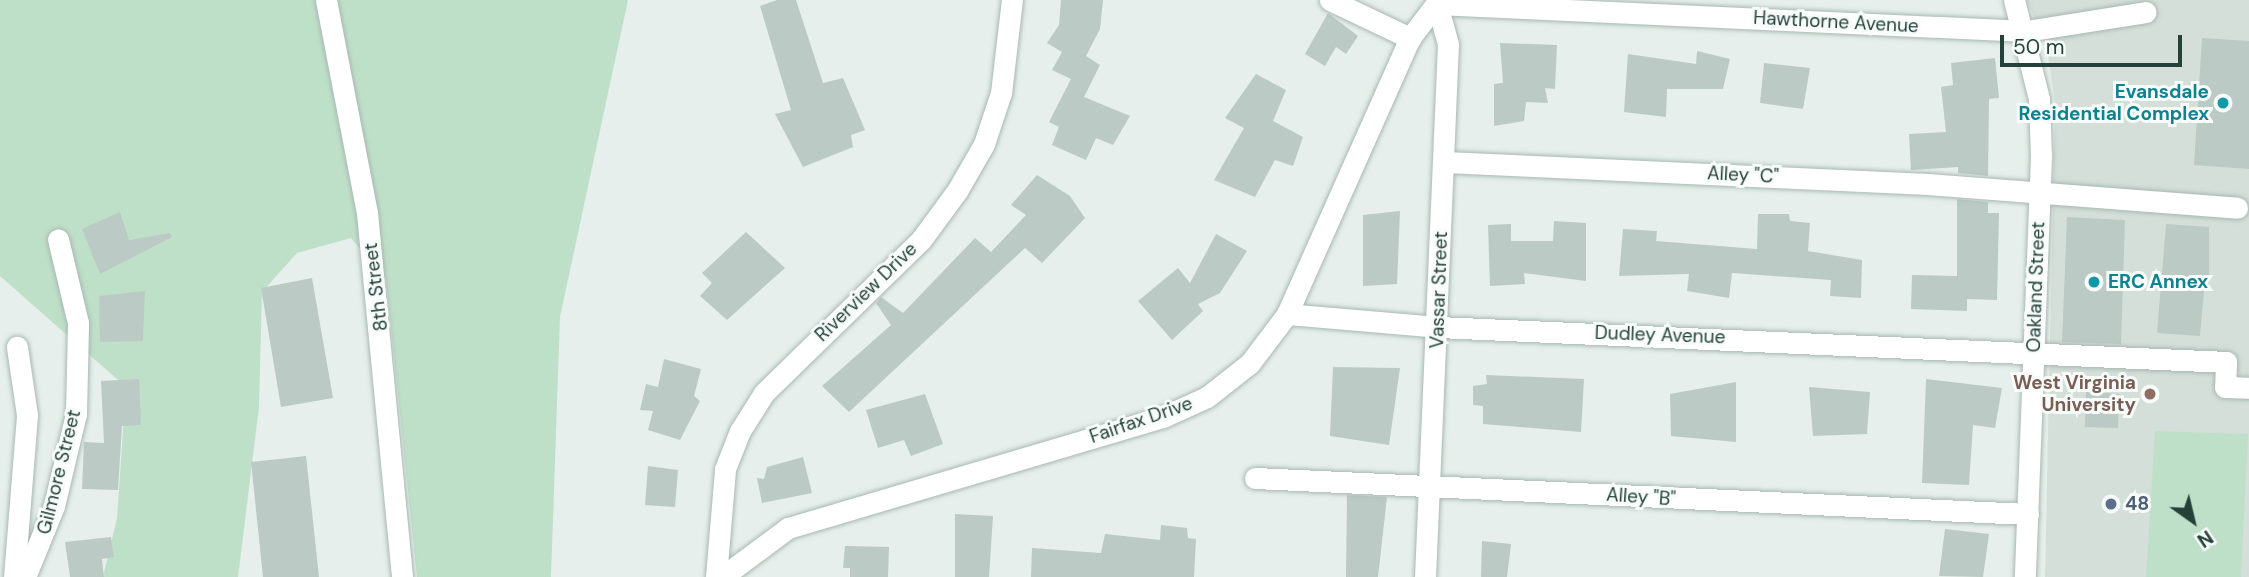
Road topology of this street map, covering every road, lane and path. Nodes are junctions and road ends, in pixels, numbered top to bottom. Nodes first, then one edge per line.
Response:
1 (326, 0) edge
2 (1012, 0) edge
3 (1330, 0) edge
4 (2014, 0) edge
5 (1438, 2) edge
6 (2146, 12) dead end
7 (2026, 31) junction
8 (1410, 38) junction
9 (1445, 162) junction
10 (2040, 194) junction
11 (2237, 208) dead end
12 (58, 239) dead end
13 (1287, 314) junction
14 (1438, 327) junction
15 (17, 347) dead end
16 (2033, 350) junction
17 (2249, 388) edge
18 (1255, 478) dead end
19 (1431, 485) junction
20 (2028, 514) junction
21 (14, 577) edge
22 (25, 577) edge
23 (402, 577) edge
24 (716, 577) edge
25 (722, 577) edge
26 (1425, 577) edge
27 (2025, 577) edge

1 - 23 street, 8th Street
2 - 24 street, Riverview Drive
3 - 8 street
4 - 7 street, Oakland Street
5 - 7 street, Hawthorne Avenue
5 - 8 street, Fairfax Drive
5 - 9 street, Vassar Street
6 - 7 street, Hawthorne Avenue
7 - 10 street, Oakland Street
8 - 13 street, Fairfax Drive
9 - 10 street, Alley "C"
9 - 14 street, Vassar Street
10 - 11 street, Alley "C"
10 - 16 street, Oakland Street
12 - 22 street, Gilmore Street
13 - 14 street, Dudley Avenue
13 - 25 street, Fairfax Drive
14 - 16 street, Dudley Avenue
14 - 19 street, Vassar Street
15 - 21 street, Gilmore Street
16 - 17 street, Dudley Avenue
16 - 20 street, Oakland Street
18 - 19 street, Alley "B"
19 - 20 street, Alley "B"
19 - 26 street, Vassar Street
20 - 27 street, Oakland Street

